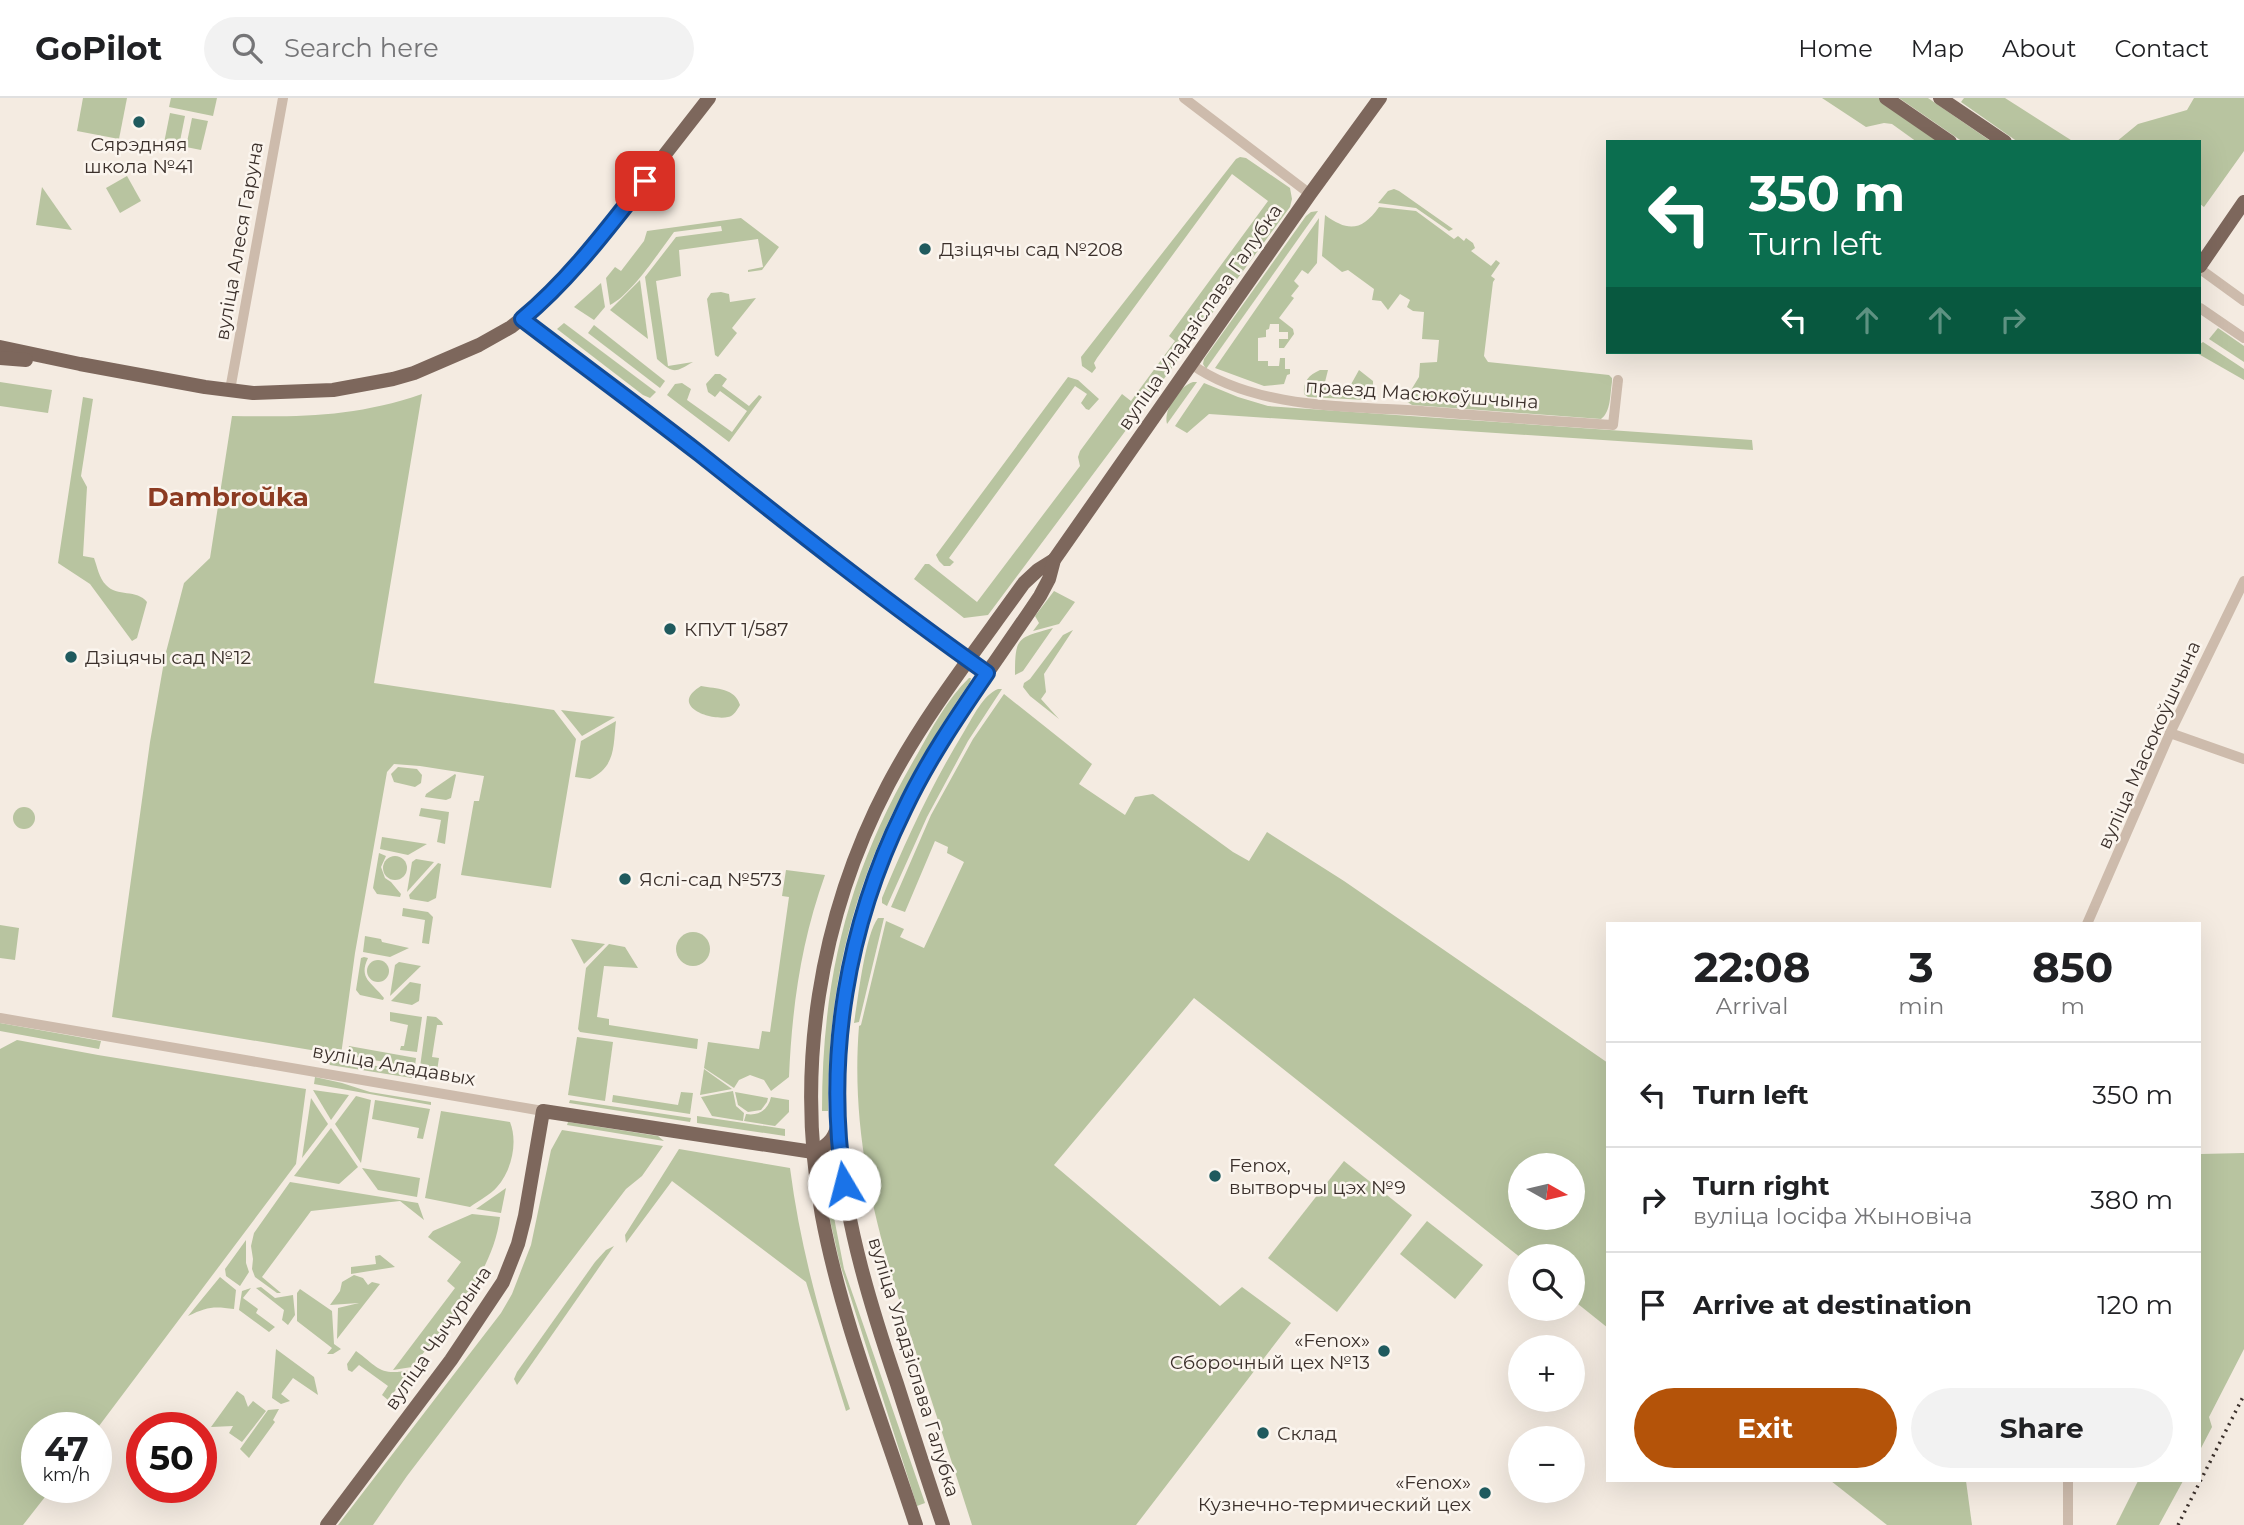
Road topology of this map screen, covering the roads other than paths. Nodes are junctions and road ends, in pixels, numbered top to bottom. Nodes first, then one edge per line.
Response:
1 (283, 98) edge
2 (709, 98) edge
3 (1184, 98) edge
4 (1380, 98) edge
5 (1886, 98) edge
6 (1940, 98) edge
7 (1947, 140) edge
8 (2002, 140) edge
9 (1310, 194) junction
10 (2244, 202) edge
11 (2201, 266) edge
12 (2201, 268) edge
13 (2244, 301) edge
14 (2201, 309) edge
15 (522, 319) junction
16 (2244, 338) edge
17 (0, 347) edge
18 (0, 358) edge
19 (80, 364) junction
20 (1191, 364) junction
21 (1618, 380) dead end
22 (230, 390) junction
23 (1054, 560) junction
24 (2244, 581) edge
25 (969, 660) junction
26 (987, 673) junction
27 (2170, 733) junction
28 (2244, 759) edge
29 (2088, 922) edge
30 (0, 1018) edge
31 (542, 1111) junction
32 (812, 1123) junction
33 (837, 1125) junction
34 (788, 1147) junction
35 (816, 1149) junction
36 (841, 1165) junction
37 (2068, 1482) edge
38 (327, 1525) edge
39 (916, 1525) edge
40 (943, 1525) edge
41 (2068, 1525) edge

1 - 22 street, вуліца Алеся Гаруна
2 - 15 main road
3 - 9 street
4 - 9 main road, вуліца Уладзіслава Галубка
5 - 7 main road
6 - 8 main road
9 - 20 main road, вуліца Уладзіслава Галубка
10 - 11 main road
12 - 13 street
14 - 16 street
15 - 22 main road
15 - 25 street
17 - 19 main road
18 - 19 main road
19 - 22 main road
20 - 21 street, праезд Масюкоўшчына
20 - 23 main road, вуліца Уладзіслава Галубка
23 - 25 main road, вуліца Уладзіслава Галубка
23 - 26 main road, вуліца Уладзіслава Галубка
24 - 27 street, вуліца Масюкоўшчына
25 - 26 street
25 - 32 main road, вуліца Уладзіслава Галубка
26 - 33 main road, вуліца Уладзіслава Галубка
27 - 28 street
27 - 29 street, вуліца Масюкоўшчына
30 - 31 street, вуліца Аладавых
31 - 34 main road, вуліца Аладавых
31 - 38 main road, вуліца Чычурына
32 - 34 main road
32 - 35 main road, вуліца Уладзіслава Галубка
33 - 35 main road
33 - 36 main road, вуліца Уладзіслава Галубка
34 - 35 main road, вуліца Аладавых
35 - 36 main road
35 - 39 main road, вуліца Уладзіслава Галубка
36 - 40 main road, вуліца Уладзіслава Галубка
37 - 41 street

